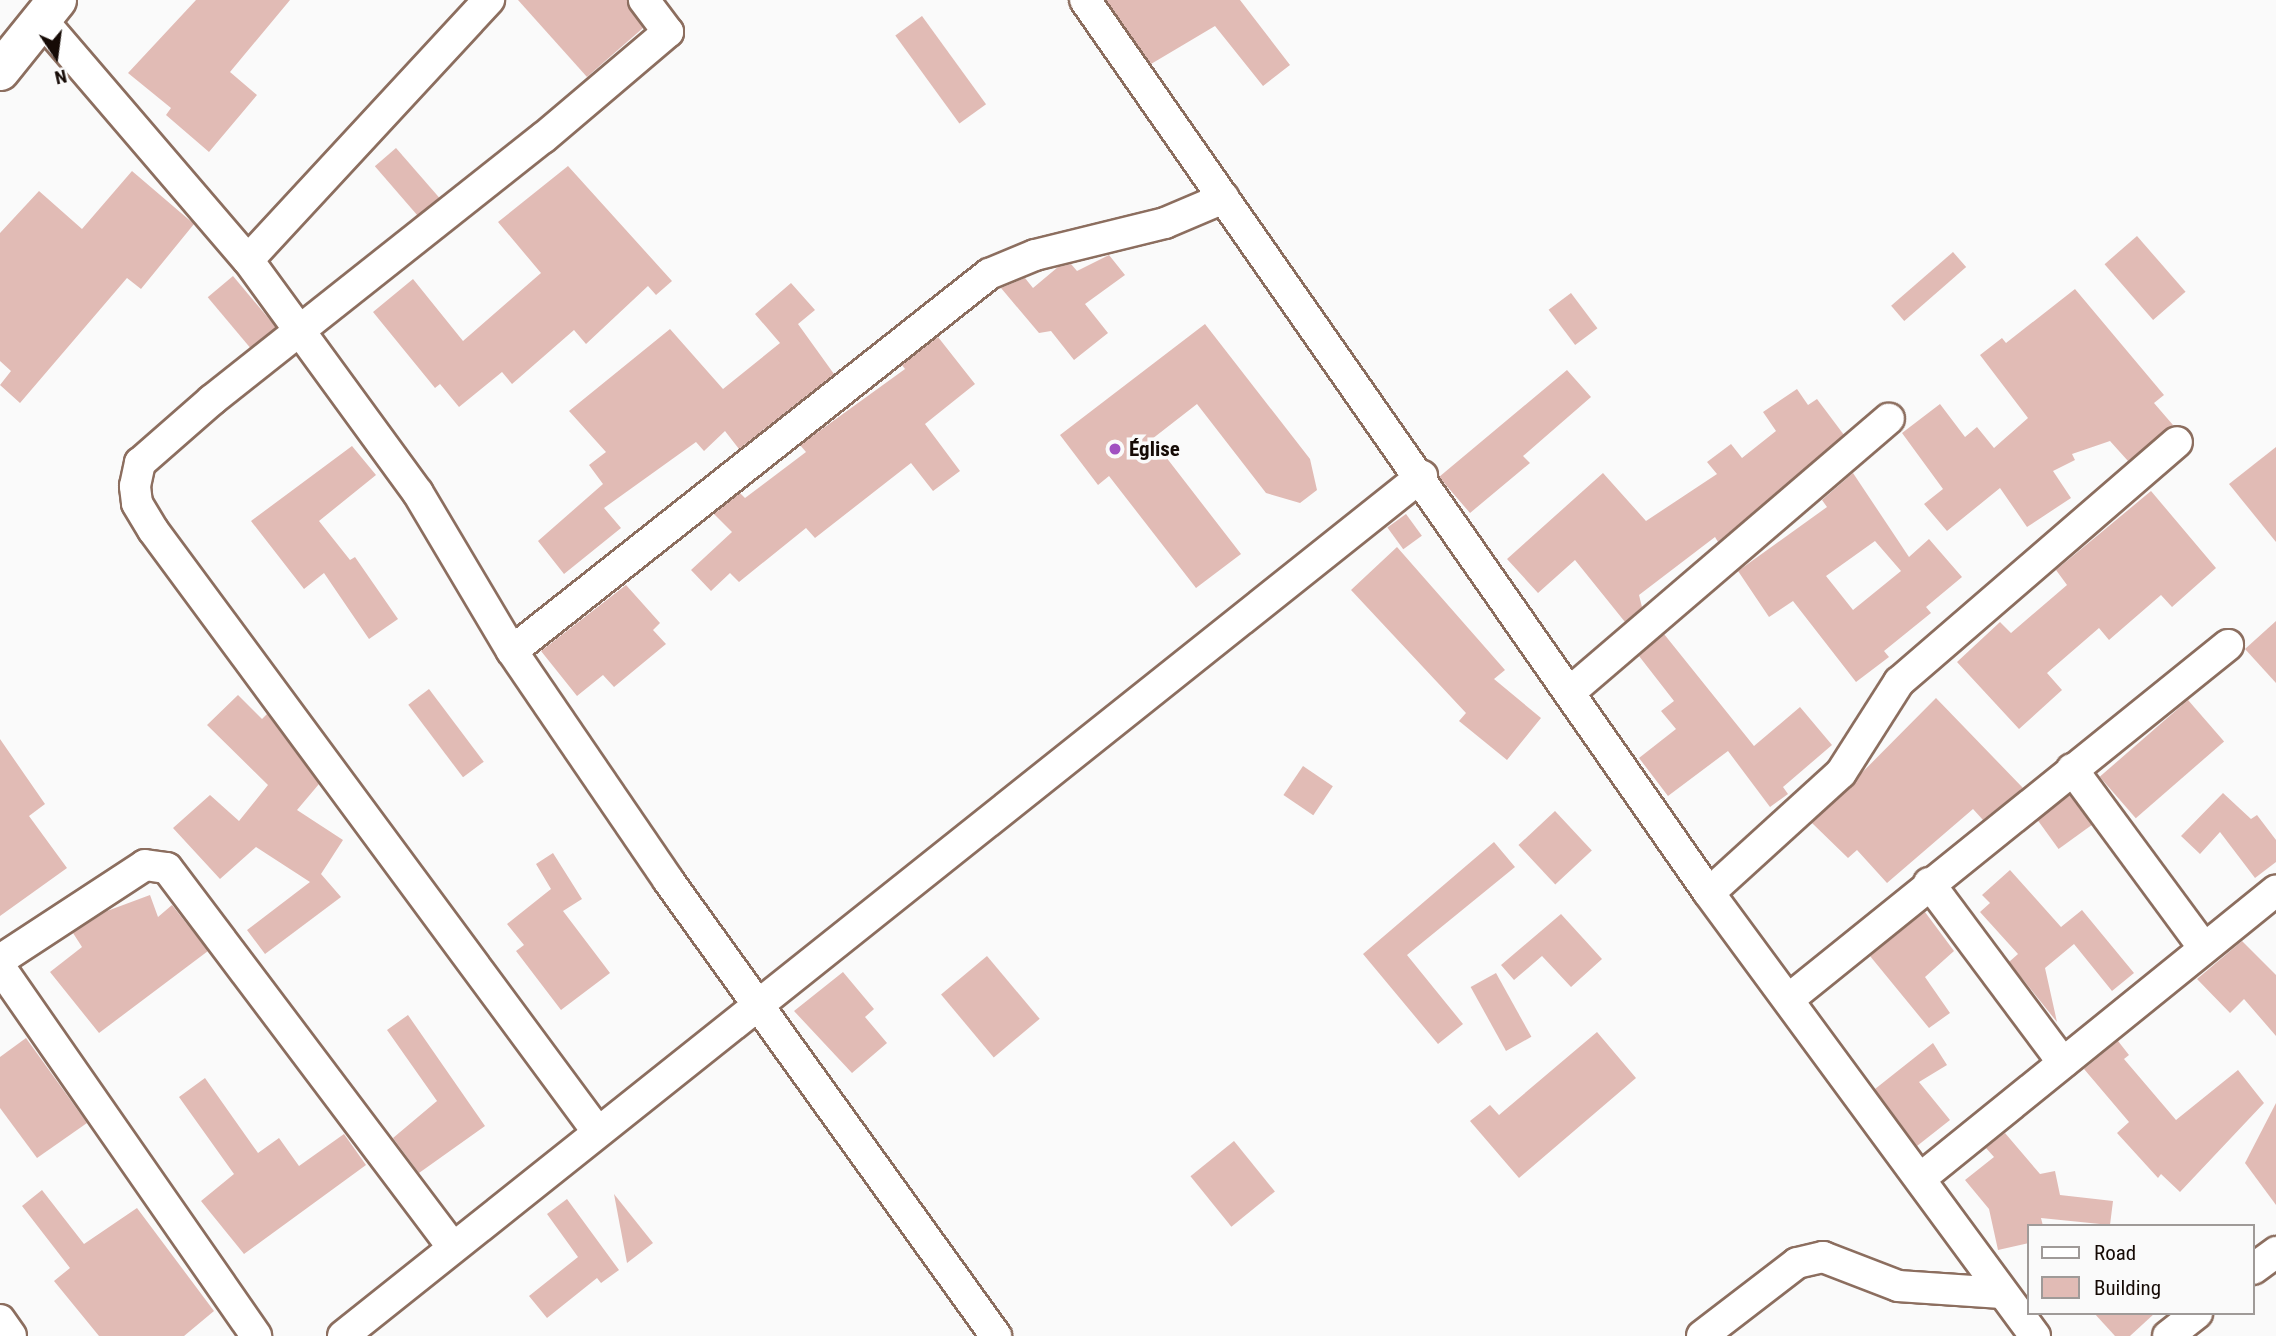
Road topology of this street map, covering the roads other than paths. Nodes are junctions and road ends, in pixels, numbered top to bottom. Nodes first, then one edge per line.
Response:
1 (489, 0) edge
2 (644, 0) edge
3 (1084, 0) edge
4 (50, 10) edge
5 (0, 71) edge
6 (1224, 198) junction
7 (248, 260) junction
8 (299, 332) junction
9 (1889, 419) dead end
10 (2177, 442) dead end
11 (1422, 476) junction
12 (2228, 645) dead end
13 (512, 651) junction
14 (1570, 692) junction
15 (2072, 769) junction
16 (1929, 883) junction
17 (2276, 891) edge
18 (1709, 893) junction
19 (2204, 948) junction
20 (0, 960) edge
21 (0, 967) edge
22 (1789, 999) junction
23 (755, 1002) junction
24 (2063, 1063) junction
25 (597, 1131) junction
26 (1922, 1178) junction
27 (453, 1247) junction
28 (2276, 1252) edge
29 (2255, 1268) edge
30 (2002, 1293) junction
31 (2194, 1315) edge
32 (0, 1320) edge
33 (11, 1336) edge
34 (256, 1336) edge
35 (343, 1336) edge
36 (996, 1336) edge
37 (1702, 1336) edge
38 (2035, 1336) edge
39 (2168, 1336) edge

1 - 7 street
2 - 8 street
3 - 6 street
4 - 5 highway
4 - 7 street
6 - 11 street
6 - 13 street
7 - 8 street
8 - 13 street
8 - 25 street
9 - 14 street
10 - 18 street
11 - 14 street
11 - 23 street
12 - 15 street
13 - 23 street
14 - 18 street
15 - 16 street
15 - 19 street
16 - 22 street
16 - 24 street
17 - 19 street
18 - 22 street
19 - 24 street
20 - 27 street
21 - 34 street
22 - 26 street
23 - 25 street
23 - 36 street
24 - 26 street
25 - 27 street
26 - 30 street
27 - 35 street
28 - 29 street
30 - 37 street
30 - 38 street
31 - 39 street
32 - 33 street

